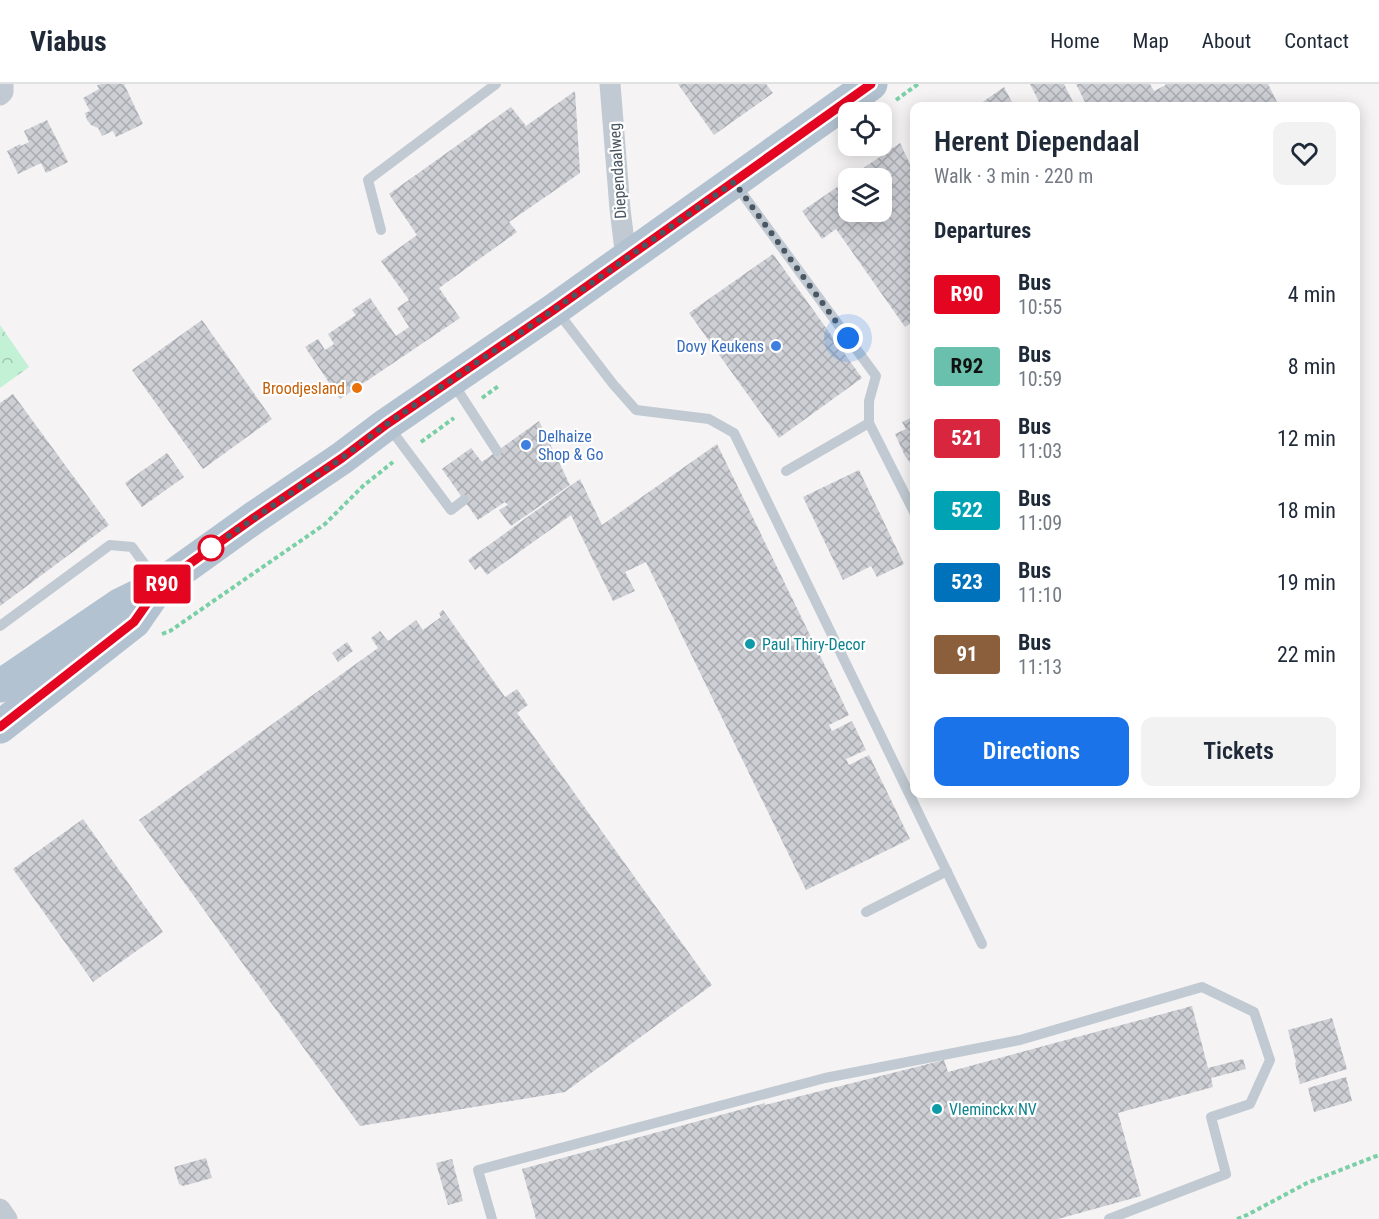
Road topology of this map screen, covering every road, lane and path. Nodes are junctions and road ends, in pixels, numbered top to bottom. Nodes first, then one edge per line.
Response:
1 (3, 84) edge
2 (496, 84) edge
3 (610, 84) edge
4 (871, 84) edge
5 (0, 95) edge
6 (734, 182) junction
7 (381, 230) dead end
8 (626, 258) junction
9 (555, 309) junction
10 (451, 380) junction
11 (507, 380) dead end
12 (469, 407) junction
13 (869, 423) junction
14 (387, 424) junction
15 (408, 451) junction
16 (497, 451) dead end
17 (786, 471) dead end
18 (464, 500) dead end
19 (910, 504) edge
20 (160, 585) junction
21 (0, 626) edge
22 (170, 631) dead end
23 (0, 686) edge
24 (0, 727) edge
25 (910, 795) edge
26 (912, 798) edge
27 (947, 871) junction
28 (866, 912) dead end
29 (982, 944) dead end
30 (1379, 1155) edge
31 (0, 1209) edge
32 (7, 1219) edge
33 (492, 1219) edge
34 (1109, 1219) edge
35 (1237, 1219) edge

1 - 5 street
2 - 7 lane
3 - 8 street, Diependaalweg
4 - 6 main road
6 - 8 main road
6 - 13 lane
8 - 9 main road
9 - 10 main road
9 - 25 lane
10 - 12 lane
10 - 14 main road
11 - 12 path
12 - 15 path
12 - 16 lane
13 - 17 lane
13 - 19 lane
14 - 15 lane
14 - 20 main road
15 - 18 lane
15 - 22 path
20 - 21 lane
20 - 23 main road
20 - 24 main road
26 - 27 lane
27 - 28 lane
27 - 29 lane
30 - 35 path
31 - 32 street
33 - 34 lane

